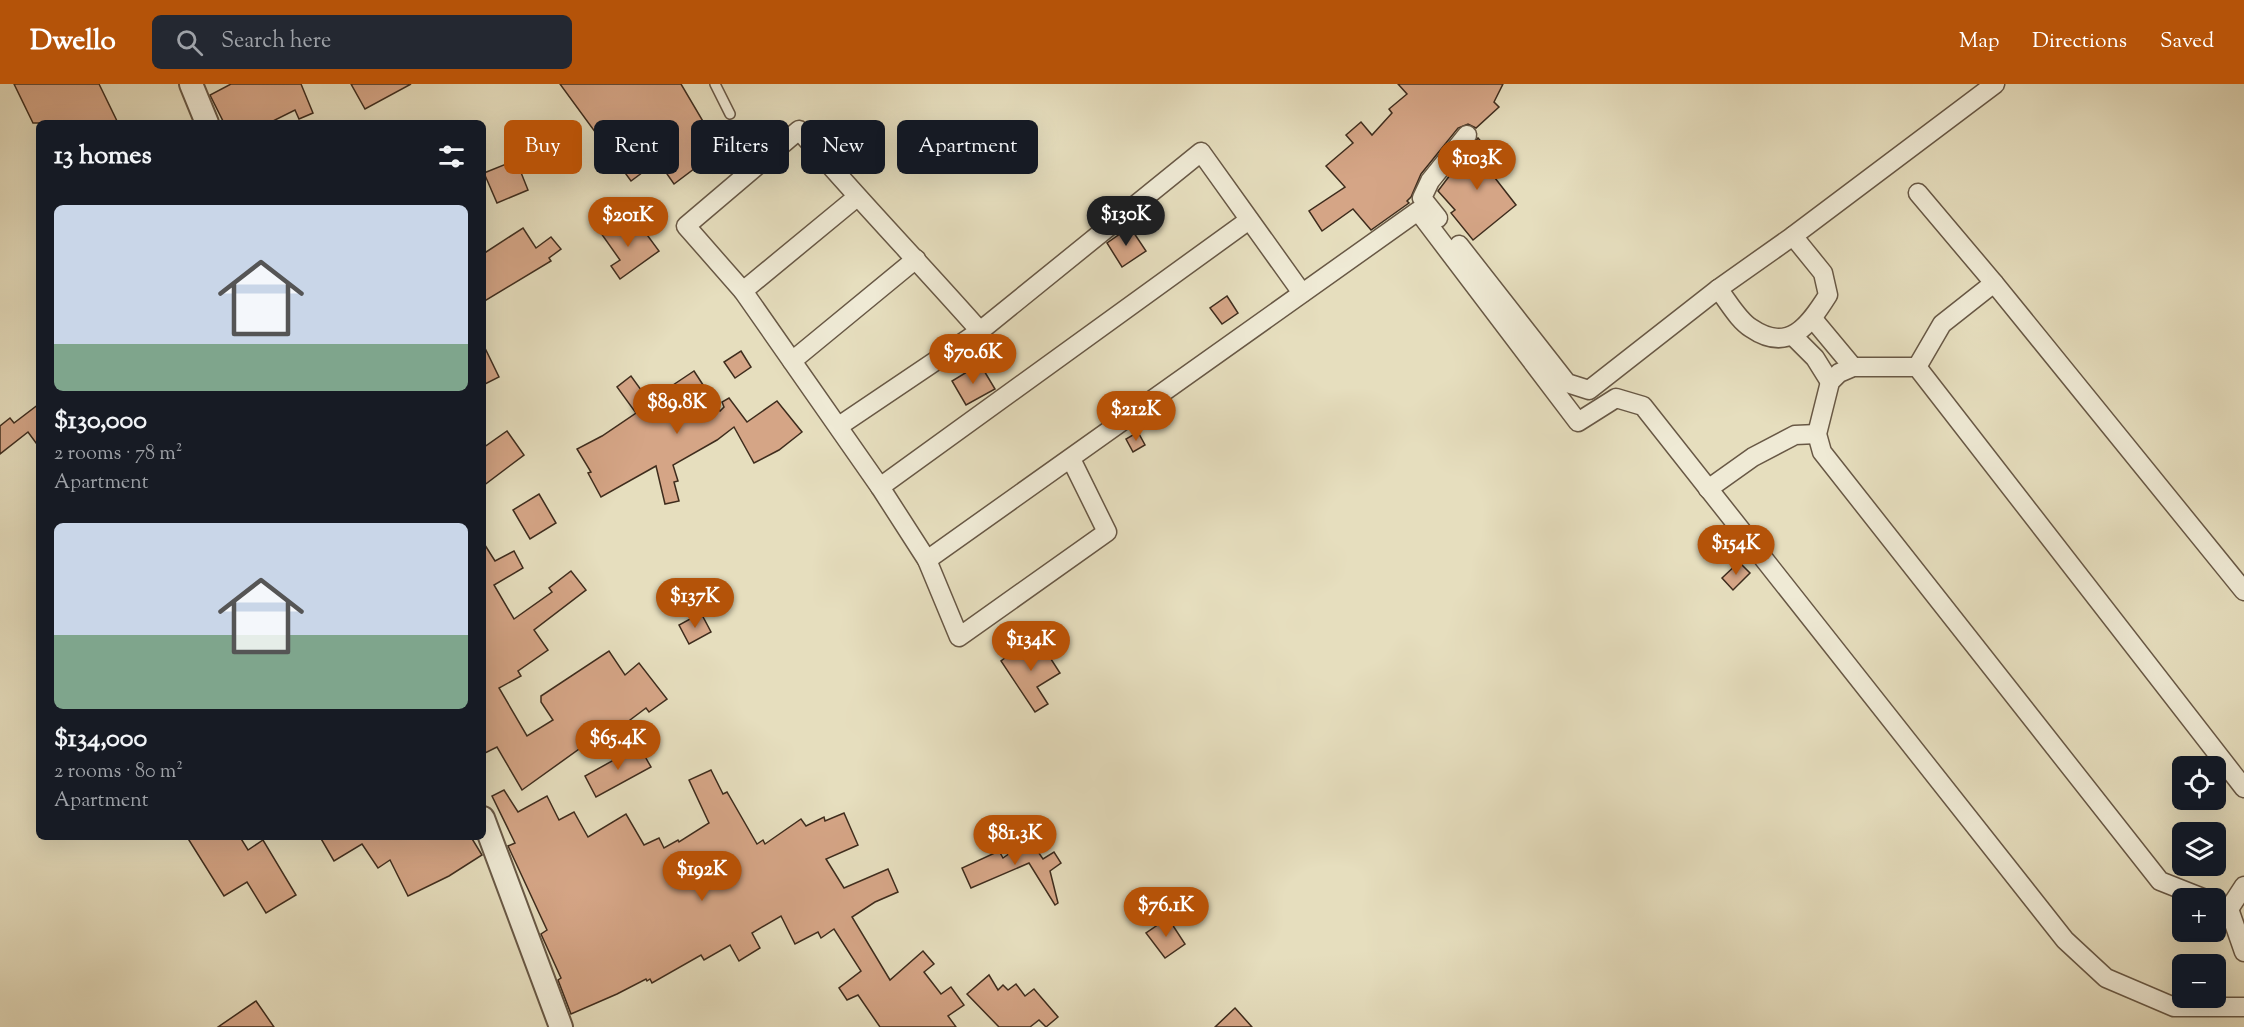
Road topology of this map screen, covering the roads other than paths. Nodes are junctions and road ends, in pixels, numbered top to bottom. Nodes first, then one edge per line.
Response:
1 (191, 84) edge
2 (715, 84) edge
3 (1995, 84) edge
4 (730, 114) dead end
5 (206, 120) edge
6 (1467, 135) dead end
7 (1918, 193) dead end
8 (856, 197) junction
9 (1249, 220) junction
10 (1793, 236) junction
11 (916, 259) junction
12 (1994, 284) junction
13 (1718, 289) junction
14 (743, 291) junction
15 (1302, 293) junction
16 (1813, 319) junction
17 (980, 332) junction
18 (1793, 336) junction
19 (792, 361) junction
20 (1853, 367) junction
21 (1917, 367) junction
22 (1830, 382) junction
23 (839, 426) junction
24 (1817, 434) junction
25 (1071, 459) junction
26 (880, 487) junction
27 (1708, 489) junction
28 (927, 560) junction
29 (2244, 591) edge
30 (2244, 788) edge
31 (486, 826) edge
32 (2244, 886) edge
33 (2178, 888) edge
34 (2226, 902) edge
35 (2226, 914) edge
36 (2244, 951) edge
37 (2244, 1007) edge
38 (561, 1027) edge

1 - 5 street
2 - 4 lane
3 - 10 street
6 - 13 street
7 - 12 street
8 - 11 street
8 - 14 street
8 - 14 street
9 - 15 street
9 - 17 street
9 - 26 street
10 - 13 street
10 - 16 street
11 - 17 street
11 - 19 street
12 - 21 street
12 - 29 street
13 - 18 street
14 - 19 street
15 - 25 street
15 - 27 street
16 - 18 street
16 - 20 street
17 - 23 street
18 - 22 street
19 - 23 street
20 - 21 street
20 - 22 street
21 - 30 street
22 - 24 street
23 - 26 street
24 - 27 street
24 - 33 street
25 - 28 street
25 - 28 street
26 - 28 street
27 - 37 street
31 - 38 street
32 - 34 street
35 - 36 street

